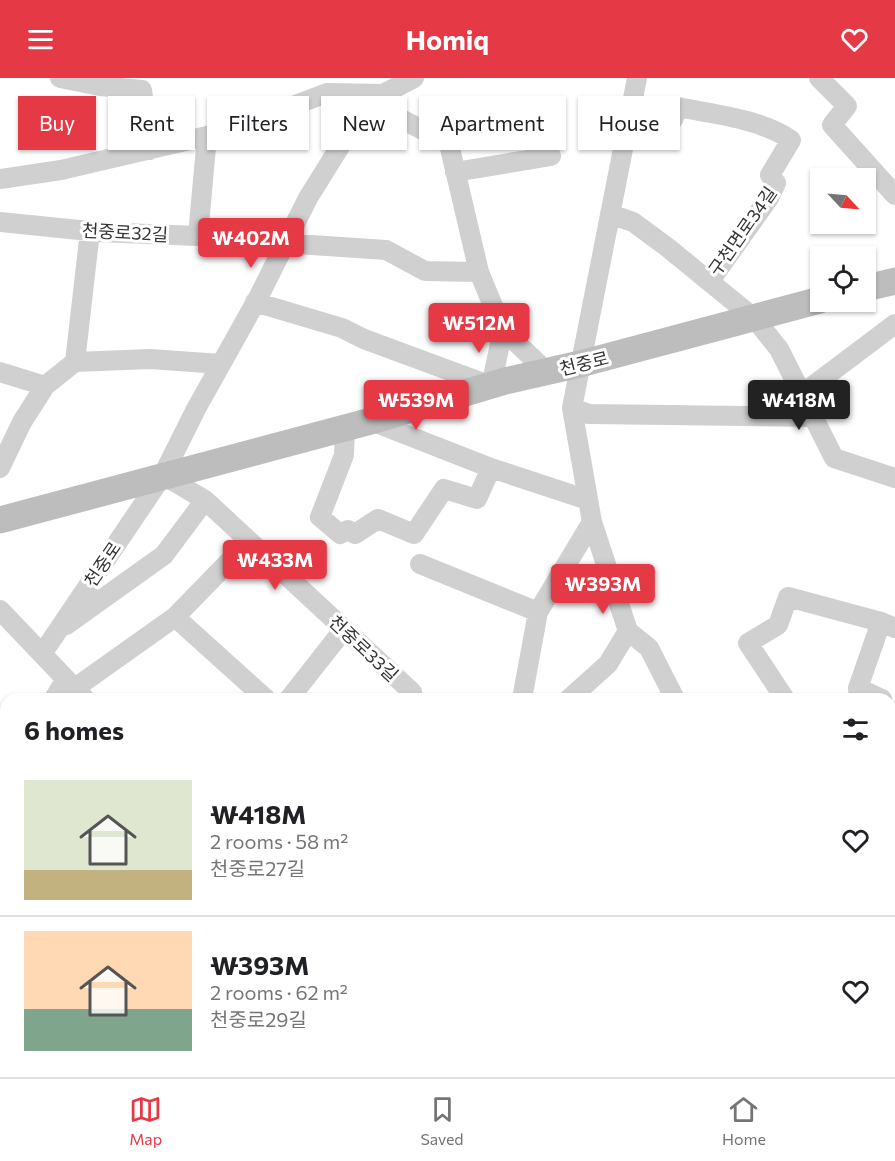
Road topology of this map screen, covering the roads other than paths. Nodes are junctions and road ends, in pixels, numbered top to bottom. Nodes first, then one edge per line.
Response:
1 (414, 78) edge
2 (637, 78) edge
3 (819, 78) edge
4 (67, 79) edge
5 (110, 83) edge
6 (322, 85) edge
7 (143, 96) edge
8 (301, 96) edge
9 (366, 96) edge
10 (383, 96) edge
11 (634, 96) edge
12 (680, 107) edge
13 (407, 117) edge
14 (207, 136) joint
15 (195, 139) edge
16 (150, 150) edge
17 (338, 150) edge
18 (623, 150) edge
19 (551, 156) dead end
20 (456, 172) junction
21 (0, 179) edge
22 (895, 195) edge
23 (610, 214) junction
24 (0, 222) edge
25 (90, 231) junction
26 (198, 236) junction
27 (286, 242) junction
28 (479, 273) junction
29 (710, 281) junction
30 (895, 281) edge
31 (876, 286) edge
32 (255, 303) junction
33 (810, 303) edge
34 (754, 318) junction
35 (895, 324) edge
36 (503, 330) junction
37 (75, 362) junction
38 (221, 364) junction
39 (580, 364) junction
40 (0, 372) edge
41 (547, 372) junction
42 (45, 386) junction
43 (491, 386) junction
44 (802, 394) junction
45 (572, 408) junction
46 (813, 417) junction
47 (358, 424) junction
48 (0, 468) edge
49 (490, 468) junction
50 (163, 475) junction
51 (895, 478) edge
52 (205, 500) junction
53 (588, 500) junction
54 (0, 520) edge
55 (592, 522) junction
56 (248, 542) junction
57 (420, 564) dead end
58 (0, 610) edge
59 (538, 612) junction
60 (175, 617) junction
61 (888, 625) edge
62 (344, 629) junction
63 (628, 631) junction
64 (55, 632) junction
65 (42, 654) junction
66 (75, 689) edge
67 (259, 693) edge
68 (294, 693) edge
69 (412, 693) edge
70 (523, 693) edge
71 (576, 693) edge
72 (672, 693) edge
73 (781, 693) edge
74 (859, 693) edge

1 - 10 street
2 - 11 street
3 - 22 street
4 - 5 street
5 - 7 street
6 - 8 street
6 - 9 street
12 - 29 street, 구천면로34길
13 - 20 street
14 - 15 street
14 - 26 street
16 - 21 street
17 - 27 street
18 - 23 street
19 - 20 street
20 - 28 street
23 - 29 street, 구천면로34길
23 - 39 street
24 - 25 street, 천중로32길
25 - 26 street, 천중로32길
25 - 37 street
26 - 27 street, 천중로32길
27 - 28 street, 천중로32길
27 - 32 street
28 - 36 street
29 - 34 street
30 - 31 street
32 - 38 street
32 - 43 street
33 - 34 street, 천중로
34 - 39 street, 천중로
34 - 44 street
35 - 44 street
36 - 41 street
36 - 43 street
37 - 38 street
37 - 42 street
38 - 50 street
39 - 41 street, 천중로
39 - 45 street
40 - 42 street
41 - 43 street, 천중로
42 - 48 street
43 - 47 street, 천중로
44 - 46 street
45 - 46 street
45 - 53 street
46 - 51 street
47 - 49 street
47 - 49 street
47 - 50 street, 천중로
49 - 53 street
50 - 52 street, 천중로33길
50 - 54 street, 천중로
50 - 64 street, 천중로
52 - 56 street, 천중로33길
52 - 64 street
53 - 55 street
55 - 59 street
55 - 63 street
56 - 60 street
56 - 62 street, 천중로33길
57 - 59 street
58 - 65 street
59 - 70 street
60 - 66 street
60 - 67 street
61 - 73 street
61 - 74 street
62 - 68 street
62 - 69 street, 천중로33길
63 - 71 street
63 - 72 street
64 - 65 street, 천중로
65 - 66 street

